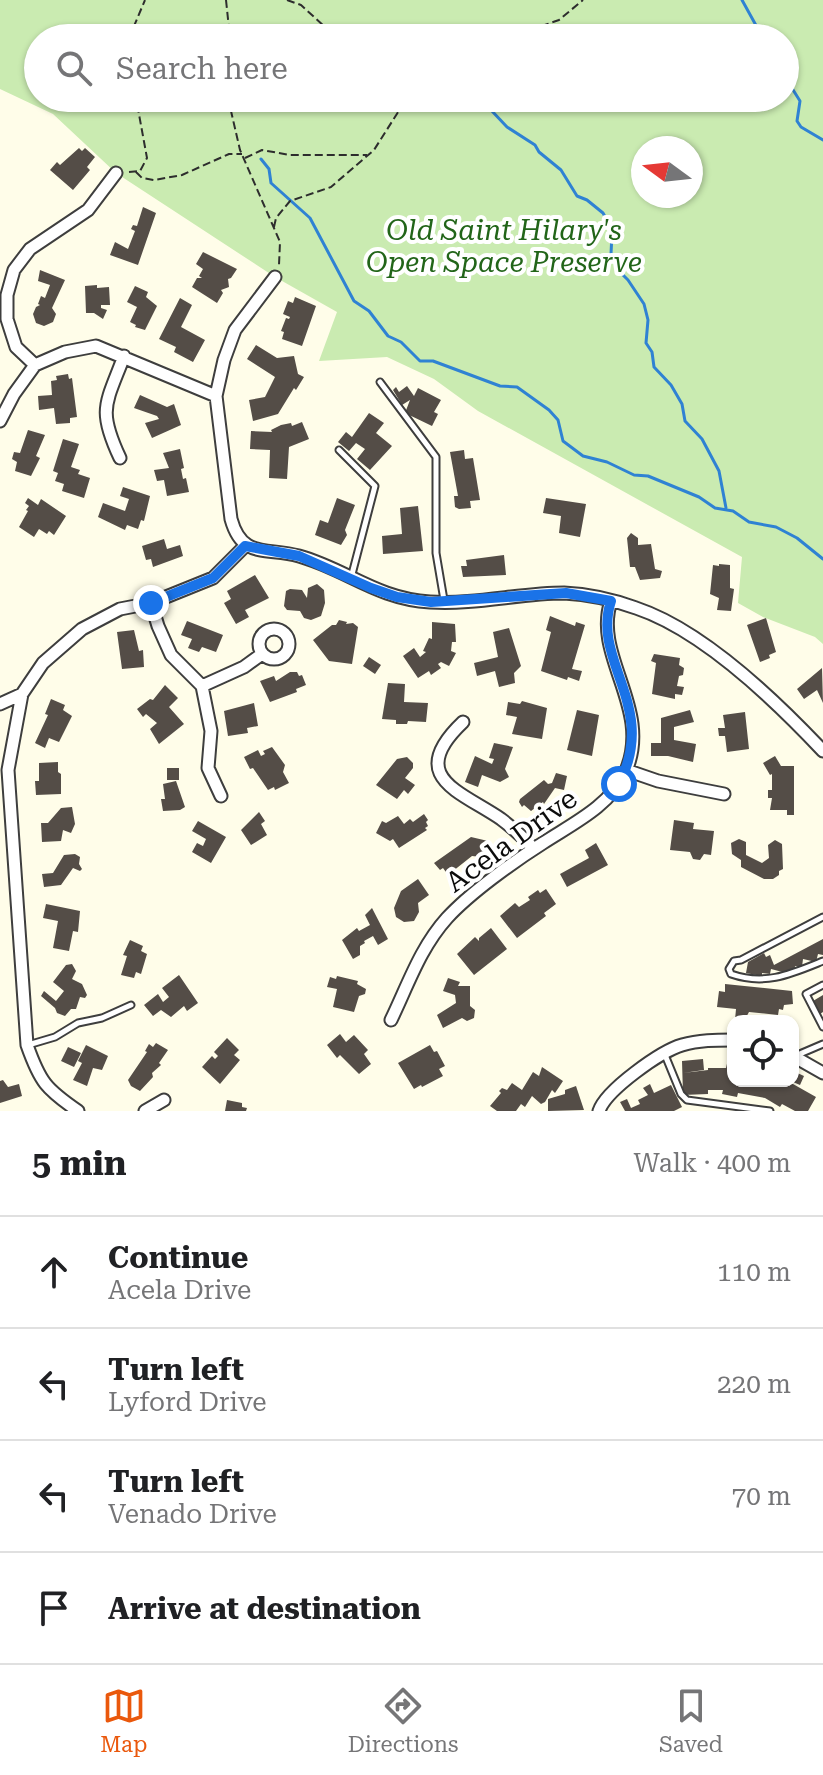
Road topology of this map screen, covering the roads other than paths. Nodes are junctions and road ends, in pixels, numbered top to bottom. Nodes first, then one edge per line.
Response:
1 (116, 173) road end
2 (275, 277) road end
3 (124, 356) junction
4 (35, 365) junction
5 (380, 382) dead end
6 (216, 396) junction
7 (0, 421) edge
8 (339, 450) dead end
9 (120, 458) dead end
10 (245, 546) junction
11 (350, 579) junction
12 (444, 601) junction
13 (611, 601) junction
14 (151, 603) junction
15 (262, 654) dead end
16 (202, 686) junction
17 (22, 694) junction
18 (0, 704) edge
19 (463, 722) dead end
20 (823, 751) edge
21 (626, 770) junction
22 (4, 773) edge
23 (724, 794) dead end
24 (221, 796) dead end
25 (534, 849) junction
26 (823, 917) edge
27 (823, 961) edge
28 (823, 985) edge
29 (131, 1005) dead end
30 (391, 1020) dead end
31 (823, 1027) edge
32 (727, 1040) edge
33 (823, 1044) edge
34 (27, 1045) junction
35 (665, 1054) junction
36 (799, 1054) edge
37 (799, 1059) edge
38 (823, 1073) edge
39 (164, 1100) dead end
40 (78, 1111) edge
41 (145, 1111) edge
42 (599, 1111) edge
43 (770, 1111) edge

1 - 4 street
2 - 6 street
3 - 4 street
3 - 6 street
3 - 9 street
4 - 7 street
5 - 12 lane
6 - 10 street
8 - 11 lane
10 - 11 street
10 - 14 street
11 - 12 street
12 - 13 street
13 - 20 street
13 - 21 street, Acela Drive
14 - 16 street
14 - 17 street
15 - 16 street
16 - 24 street
17 - 18 street
17 - 22 street
19 - 25 street
21 - 23 street
21 - 25 street, Acela Drive
22 - 34 street
25 - 30 street, Acela Drive
26 - 27 lane
28 - 31 lane
29 - 34 lane
32 - 35 street
33 - 36 lane
34 - 40 street
35 - 42 street
35 - 43 lane
37 - 38 street
39 - 41 street

